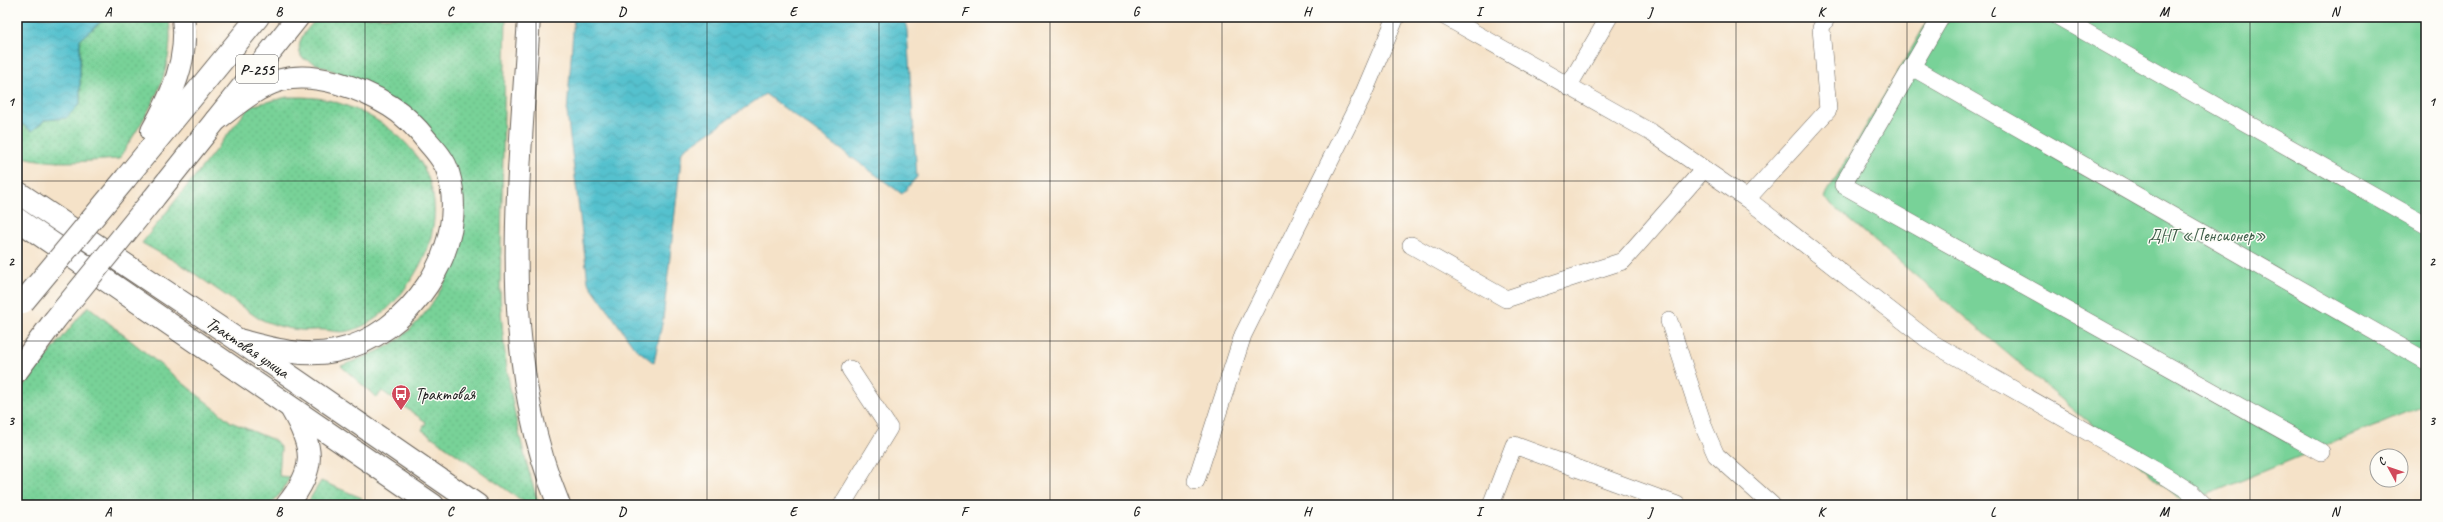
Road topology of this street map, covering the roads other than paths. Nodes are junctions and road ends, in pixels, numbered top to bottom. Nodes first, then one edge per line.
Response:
1 (183, 17) edge
2 (258, 17) edge
3 (298, 17) edge
4 (529, 17) edge
5 (1396, 17) edge
6 (1446, 17) edge
7 (1609, 17) edge
8 (1827, 17) edge
9 (1941, 17) edge
10 (2059, 17) edge
11 (1912, 67) junction
12 (1568, 87) junction
13 (216, 120) junction
14 (1704, 169) junction
15 (126, 178) junction
16 (19, 192) edge
17 (1747, 199) junction
18 (17, 219) edge
19 (2426, 225) edge
20 (1411, 245) dead end
21 (19, 307) edge
22 (54, 321) junction
23 (1670, 321) dead end
24 (238, 340) junction
25 (2426, 360) edge
26 (17, 367) edge
27 (850, 369) dead end
28 (17, 371) edge
29 (290, 405) junction
30 (2321, 452) dead end
31 (1196, 481) dead end
32 (287, 505) edge
33 (433, 505) edge
34 (477, 505) edge
35 (559, 505) edge
36 (842, 505) edge
37 (1491, 505) edge
38 (1677, 505) edge
39 (1772, 505) edge
40 (2204, 505) edge

1 - 15 main road
2 - 15 main road
3 - 13 main road, Р-255
4 - 35 main road
5 - 31 lane
6 - 12 lane
7 - 12 lane
8 - 17 lane
9 - 11 lane
10 - 19 lane
11 - 25 lane
11 - 30 lane
12 - 14 lane
13 - 22 main road, bridge
13 - 24 main road
14 - 17 lane
14 - 20 lane
15 - 21 main road, bridge
16 - 24 main road, Трактовая улица
17 - 40 lane
18 - 29 main road, Трактовая улица
22 - 26 main road
22 - 28 main road
23 - 39 lane
24 - 34 main road, Трактовая улица
27 - 36 lane
29 - 32 main road
29 - 33 main road, Трактовая улица
37 - 38 lane

